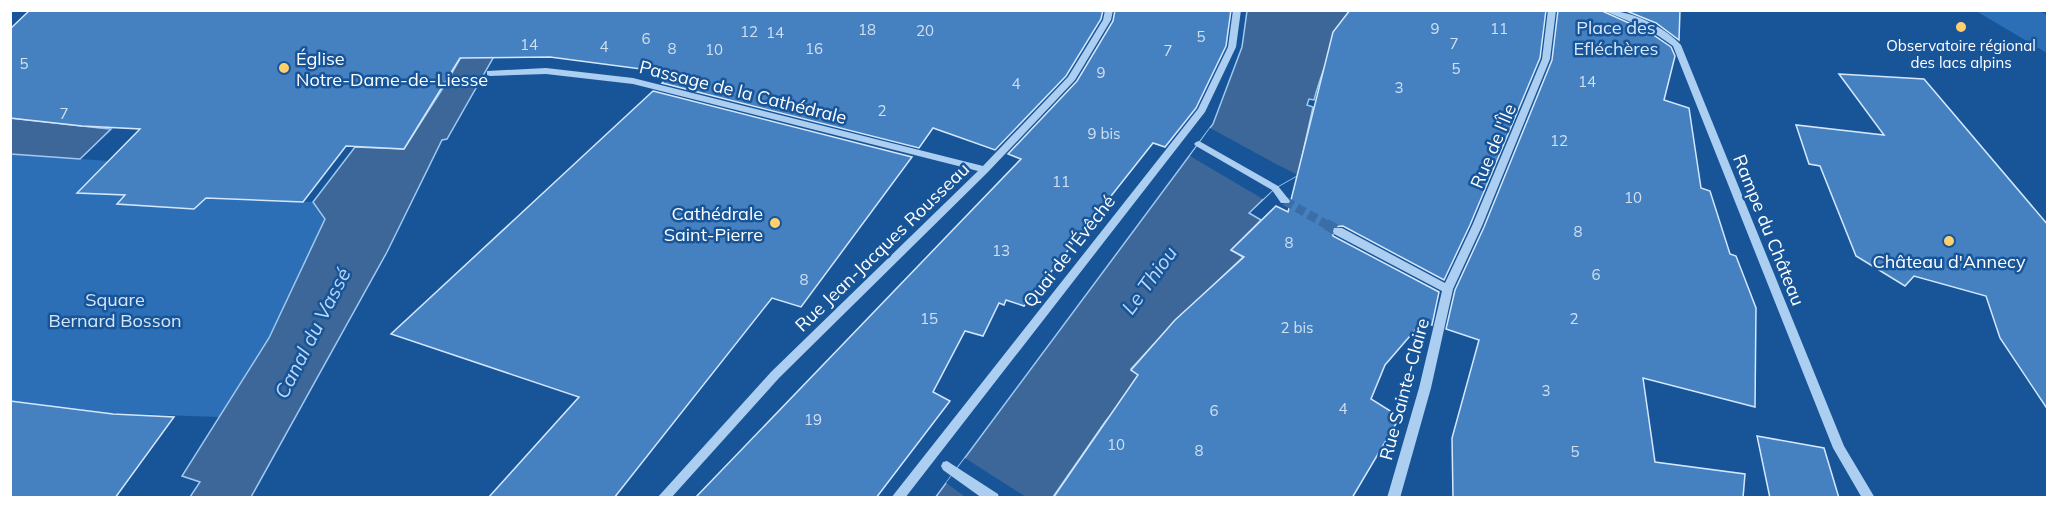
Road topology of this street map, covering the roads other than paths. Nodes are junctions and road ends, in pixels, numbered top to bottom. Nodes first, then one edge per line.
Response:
1 (1109, 10) edge
2 (1237, 10) edge
3 (1552, 10) edge
4 (1606, 10) edge
5 (490, 74) dead end
6 (1199, 144) dead end
7 (985, 170) junction
8 (1285, 201) tunnel mouth
9 (1338, 231) tunnel mouth
10 (1448, 289) junction
11 (947, 466) dead end
12 (663, 498) edge
13 (897, 498) edge
14 (993, 498) edge
15 (1393, 498) edge
16 (1869, 498) edge

1 - 7 street, Rue Jean-Jacques Rousseau
2 - 13 street, Quai de l'Évêché
3 - 10 street, Rue de l'Île
4 - 16 street, Rampe du Château
5 - 7 street, Passage de la Cathédrale
6 - 8 street
7 - 12 street, Rue Jean-Jacques Rousseau
9 - 10 street
10 - 15 street, Rue Sainte-Claire
11 - 14 street

